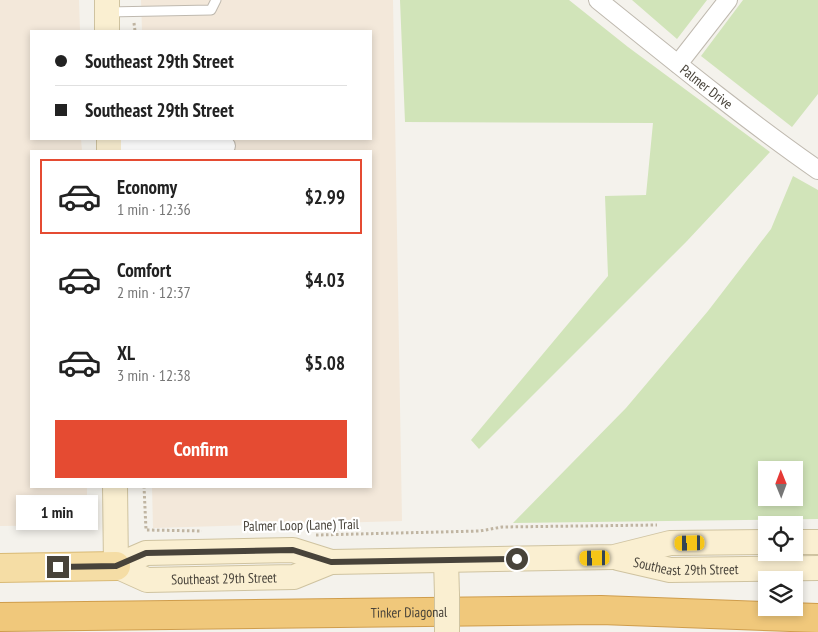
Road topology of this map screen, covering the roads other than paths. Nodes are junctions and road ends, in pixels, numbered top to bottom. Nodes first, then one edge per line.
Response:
1 (216, 0) edge
2 (598, 0) edge
3 (728, 0) edge
4 (107, 14) edge
5 (678, 64) junction
6 (109, 146) edge
7 (226, 146) dead end
8 (818, 170) edge
9 (115, 488) edge
10 (758, 542) edge
11 (803, 542) edge
12 (818, 542) edge
13 (614, 557) junction
14 (446, 560) junction
15 (116, 566) junction
16 (0, 568) edge
17 (818, 568) edge
18 (0, 617) edge
19 (818, 618) edge
20 (447, 632) edge

1 - 4 lane
2 - 5 street, Palmer Drive
3 - 5 street
5 - 8 street, Palmer Drive
6 - 7 street
9 - 15 main road
10 - 13 main road, Southeast 29th Street
11 - 12 main road
13 - 14 main road, Southeast 29th Street
13 - 17 main road, Southeast 29th Street
14 - 15 main road, Southeast 29th Street
14 - 20 main road, bridge
15 - 16 main road, Southeast 29th Street
18 - 19 highway, Tinker Diagonal

